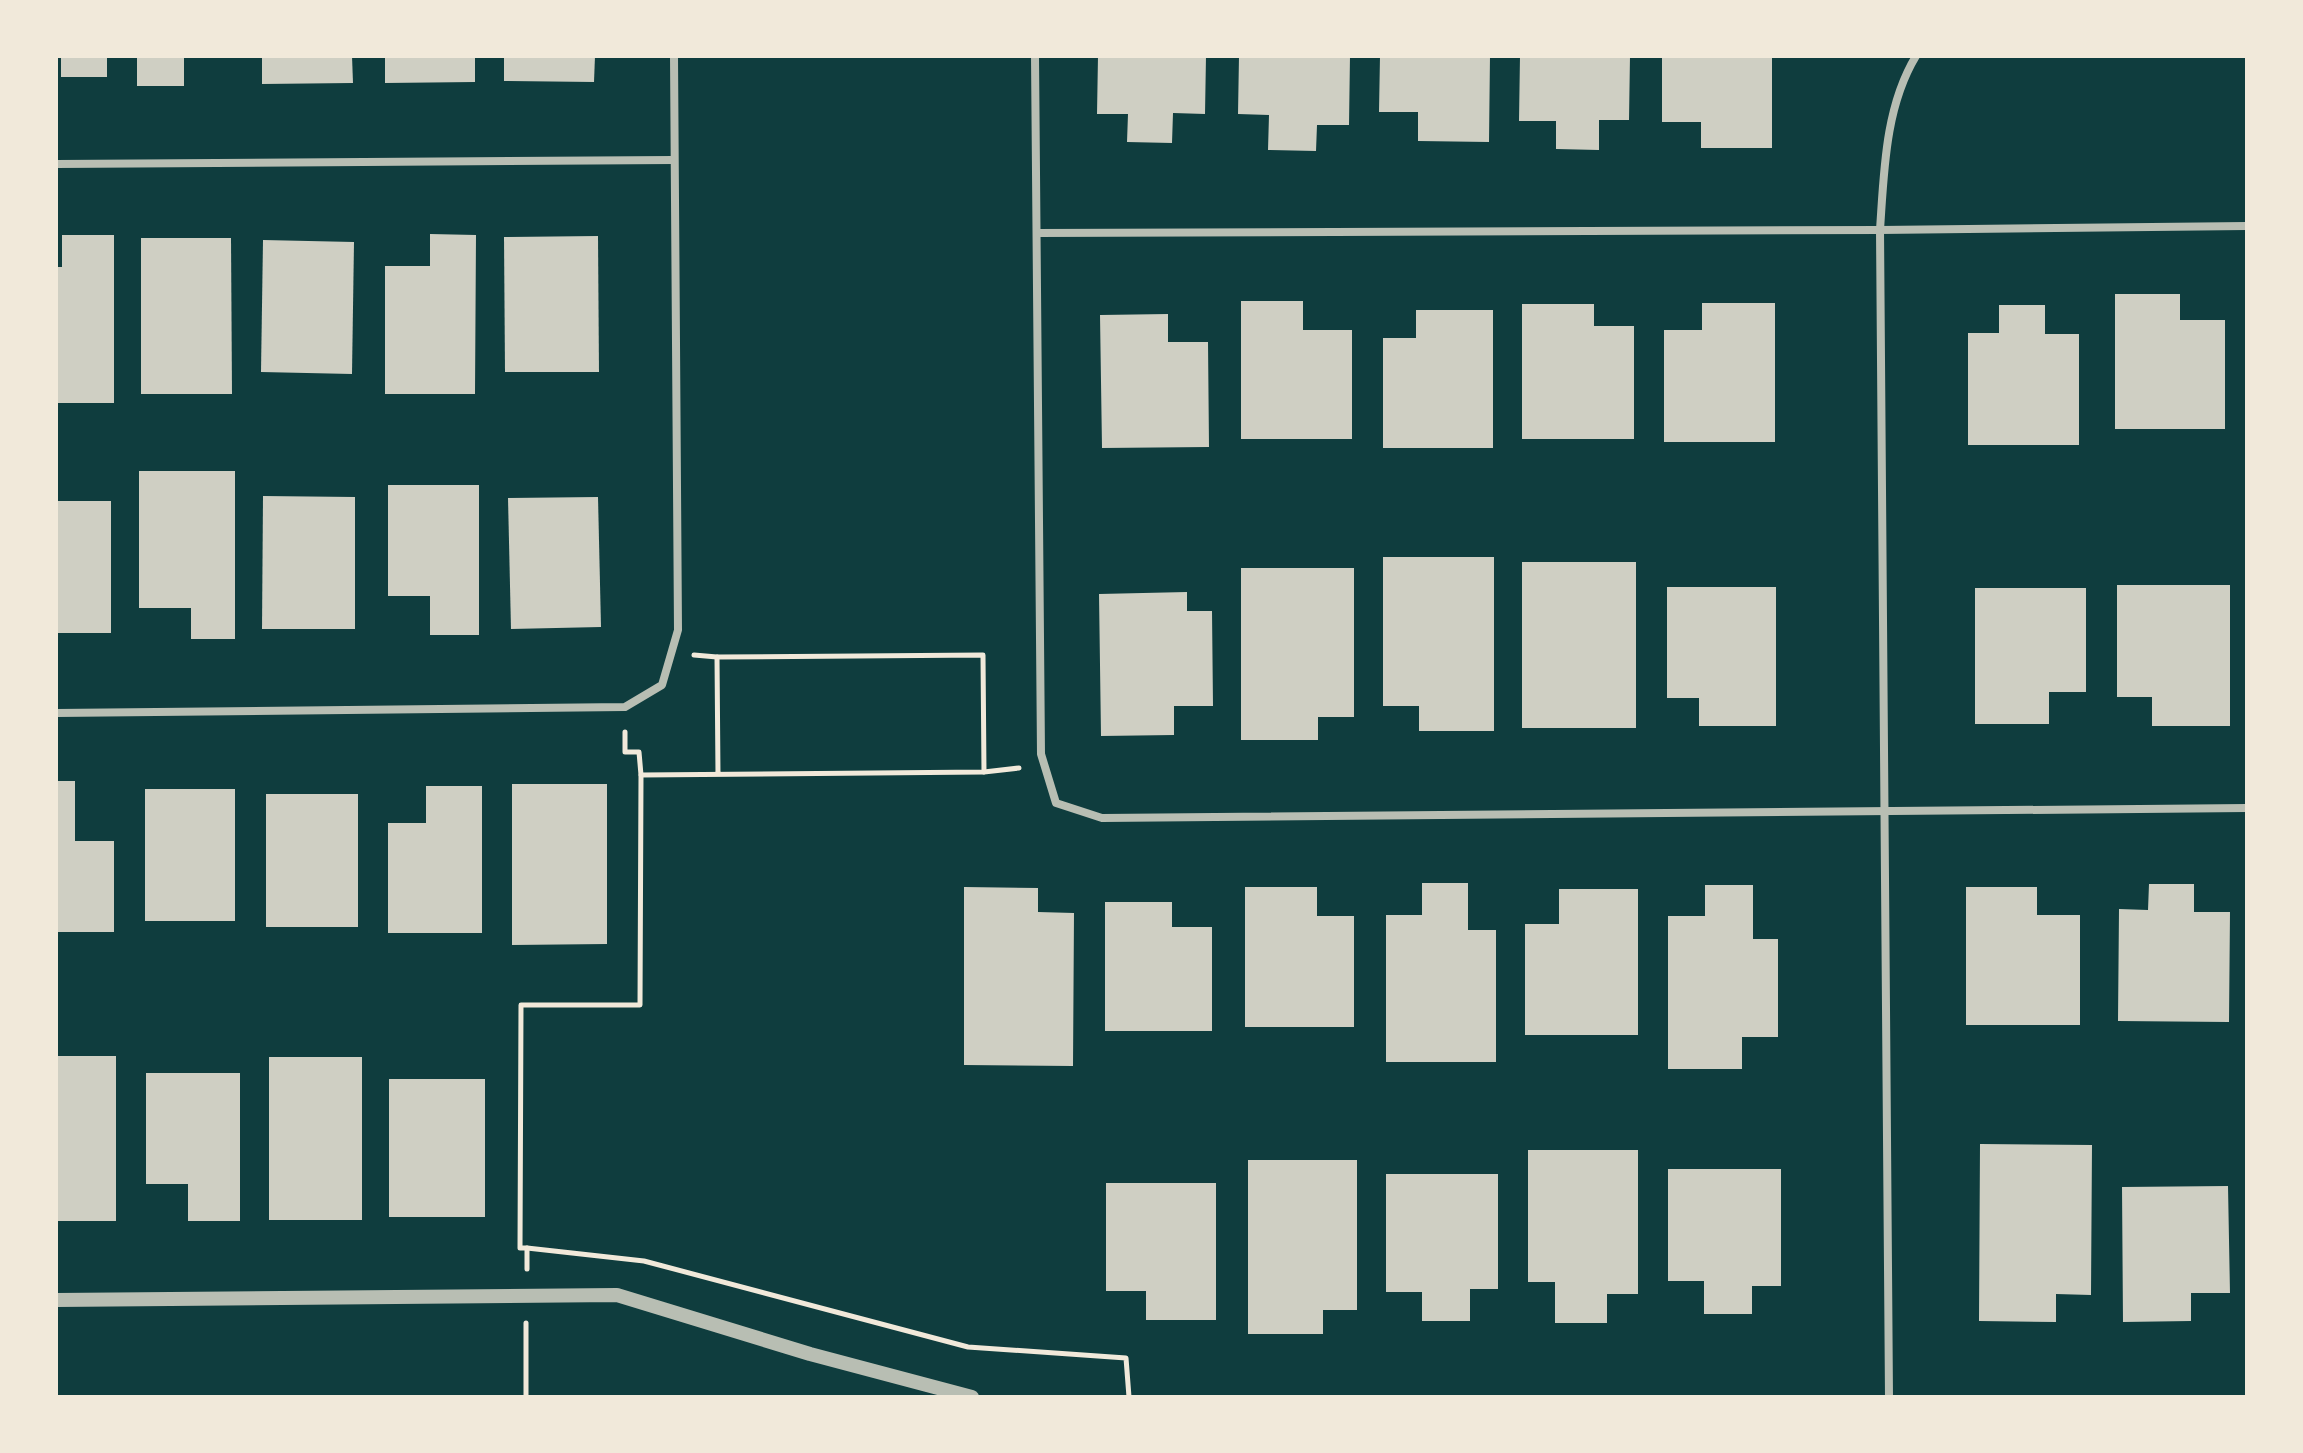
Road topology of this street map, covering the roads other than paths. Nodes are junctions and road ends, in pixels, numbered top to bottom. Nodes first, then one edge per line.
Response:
1 (674, 56) edge
2 (1035, 56) edge
3 (1916, 56) edge
4 (674, 160) junction
5 (56, 164) edge
6 (2247, 226) edge
7 (1880, 230) junction
8 (1037, 233) junction
9 (56, 713) edge
10 (2247, 808) edge
11 (1884, 811) junction
12 (56, 1300) edge
13 (972, 1397) edge
14 (1889, 1397) edge

1 - 4 street
2 - 8 street
3 - 7 street
4 - 5 street
4 - 9 street
6 - 7 street
7 - 8 street
7 - 11 street
8 - 11 street
10 - 11 street
11 - 14 street
12 - 13 street

